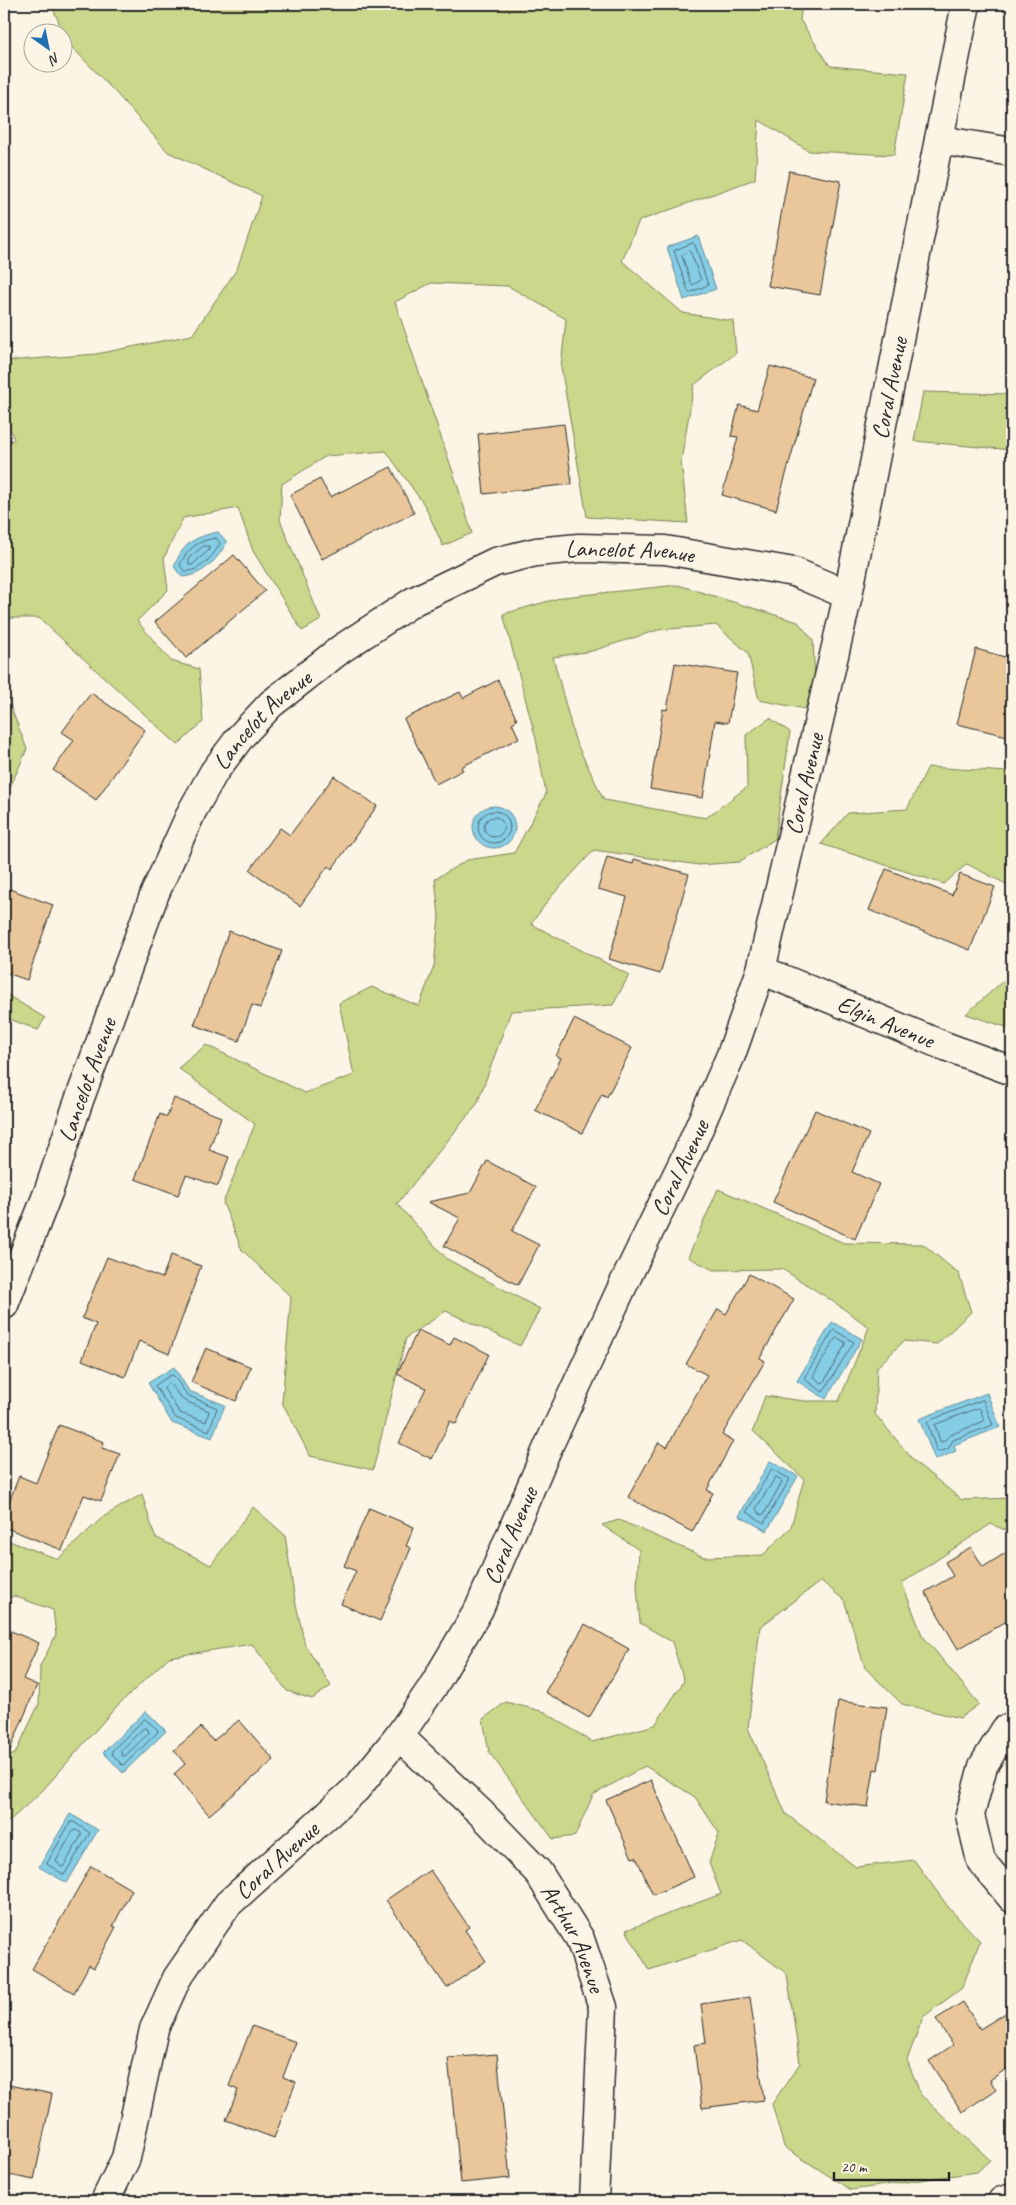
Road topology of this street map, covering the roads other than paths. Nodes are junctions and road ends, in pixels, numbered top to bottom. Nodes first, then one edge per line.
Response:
1 (966, 4) edge
2 (939, 140) junction
3 (1012, 152) edge
4 (848, 595) junction
5 (761, 970) junction
6 (1012, 1071) edge
7 (4, 1305) edge
8 (1012, 1726) edge
9 (399, 1736) junction
10 (1012, 1898) edge
11 (1012, 2198) edge
12 (105, 2201) edge
13 (594, 2201) edge
14 (1002, 2201) edge

1 - 2 street, Coral Avenue
2 - 3 street
2 - 4 street, Coral Avenue
4 - 5 street, Coral Avenue
4 - 7 street, Lancelot Avenue
5 - 6 street, Elgin Avenue
5 - 9 street, Coral Avenue
8 - 10 street
9 - 12 street, Coral Avenue
9 - 13 street, Arthur Avenue
11 - 14 street

